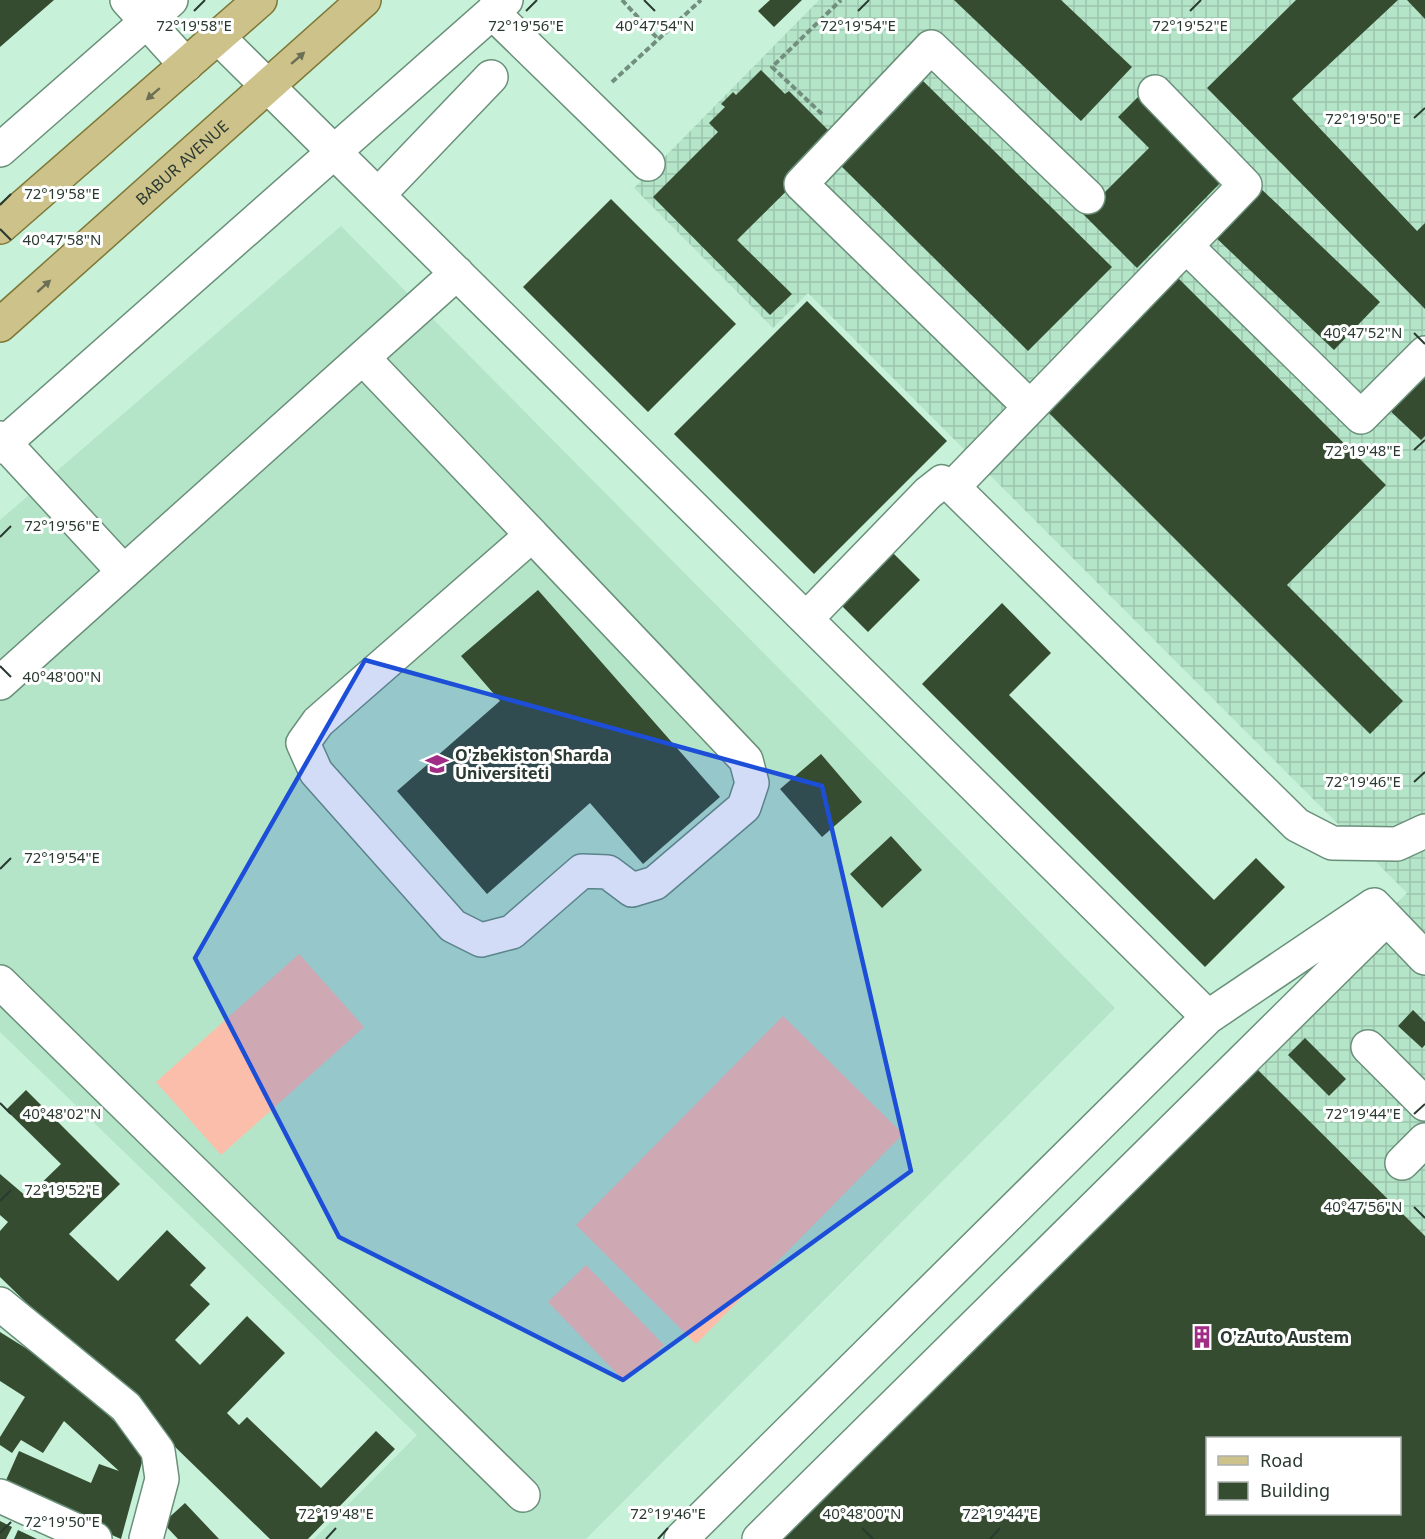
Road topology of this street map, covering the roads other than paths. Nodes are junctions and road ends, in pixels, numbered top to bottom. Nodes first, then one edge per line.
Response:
1 (171, 0) edge
2 (260, 0) edge
3 (364, 0) edge
4 (499, 6) edge
5 (137, 11) edge
6 (218, 37) junction
7 (186, 65) junction
8 (491, 77) dead end
9 (268, 85) junction
10 (1155, 92) dead end
11 (0, 150) edge
12 (334, 151) junction
13 (648, 164) dead end
14 (378, 195) junction
15 (1088, 197) dead end
16 (0, 227) edge
17 (1186, 246) junction
18 (457, 273) junction
19 (0, 325) edge
20 (1425, 353) edge
21 (363, 357) junction
22 (1030, 407) junction
23 (1, 443) edge
24 (953, 487) junction
25 (532, 535) junction
26 (124, 572) junction
27 (806, 619) junction
28 (0, 683) edge
29 (1425, 831) edge
30 (1386, 919) junction
31 (1425, 958) edge
32 (0, 982) edge
33 (1208, 1017) junction
34 (1368, 1047) dead end
35 (1425, 1104) edge
36 (1425, 1140) edge
37 (1402, 1163) dead end
38 (0, 1304) edge
39 (523, 1495) dead end
40 (0, 1496) edge
41 (95, 1539) edge
42 (146, 1539) edge
43 (681, 1539) edge
44 (759, 1539) edge

1 - 5 street
2 - 6 main road
9 -> 3 main road, BABUR AVENUE
4 - 12 street
4 - 13 street
5 - 7 street
5 - 11 street
6 - 7 main road
6 - 9 street
7 -> 16 main road
8 - 14 street
9 - 12 street
19 -> 9 main road, BABUR AVENUE
10 - 17 street
12 - 14 street
12 - 23 street
14 - 18 street
15 - 22 street
17 - 20 street
17 - 22 street
18 - 21 street
18 - 27 street
21 - 25 street
21 - 26 street
22 - 24 street
23 - 26 street
24 - 27 street
24 - 29 street
25 - 25 street
26 - 28 street
27 - 33 street
30 - 31 street
30 - 33 street
30 - 44 street
32 - 39 street
33 - 43 street
34 - 35 street
36 - 37 street
38 - 42 street
40 - 41 street

